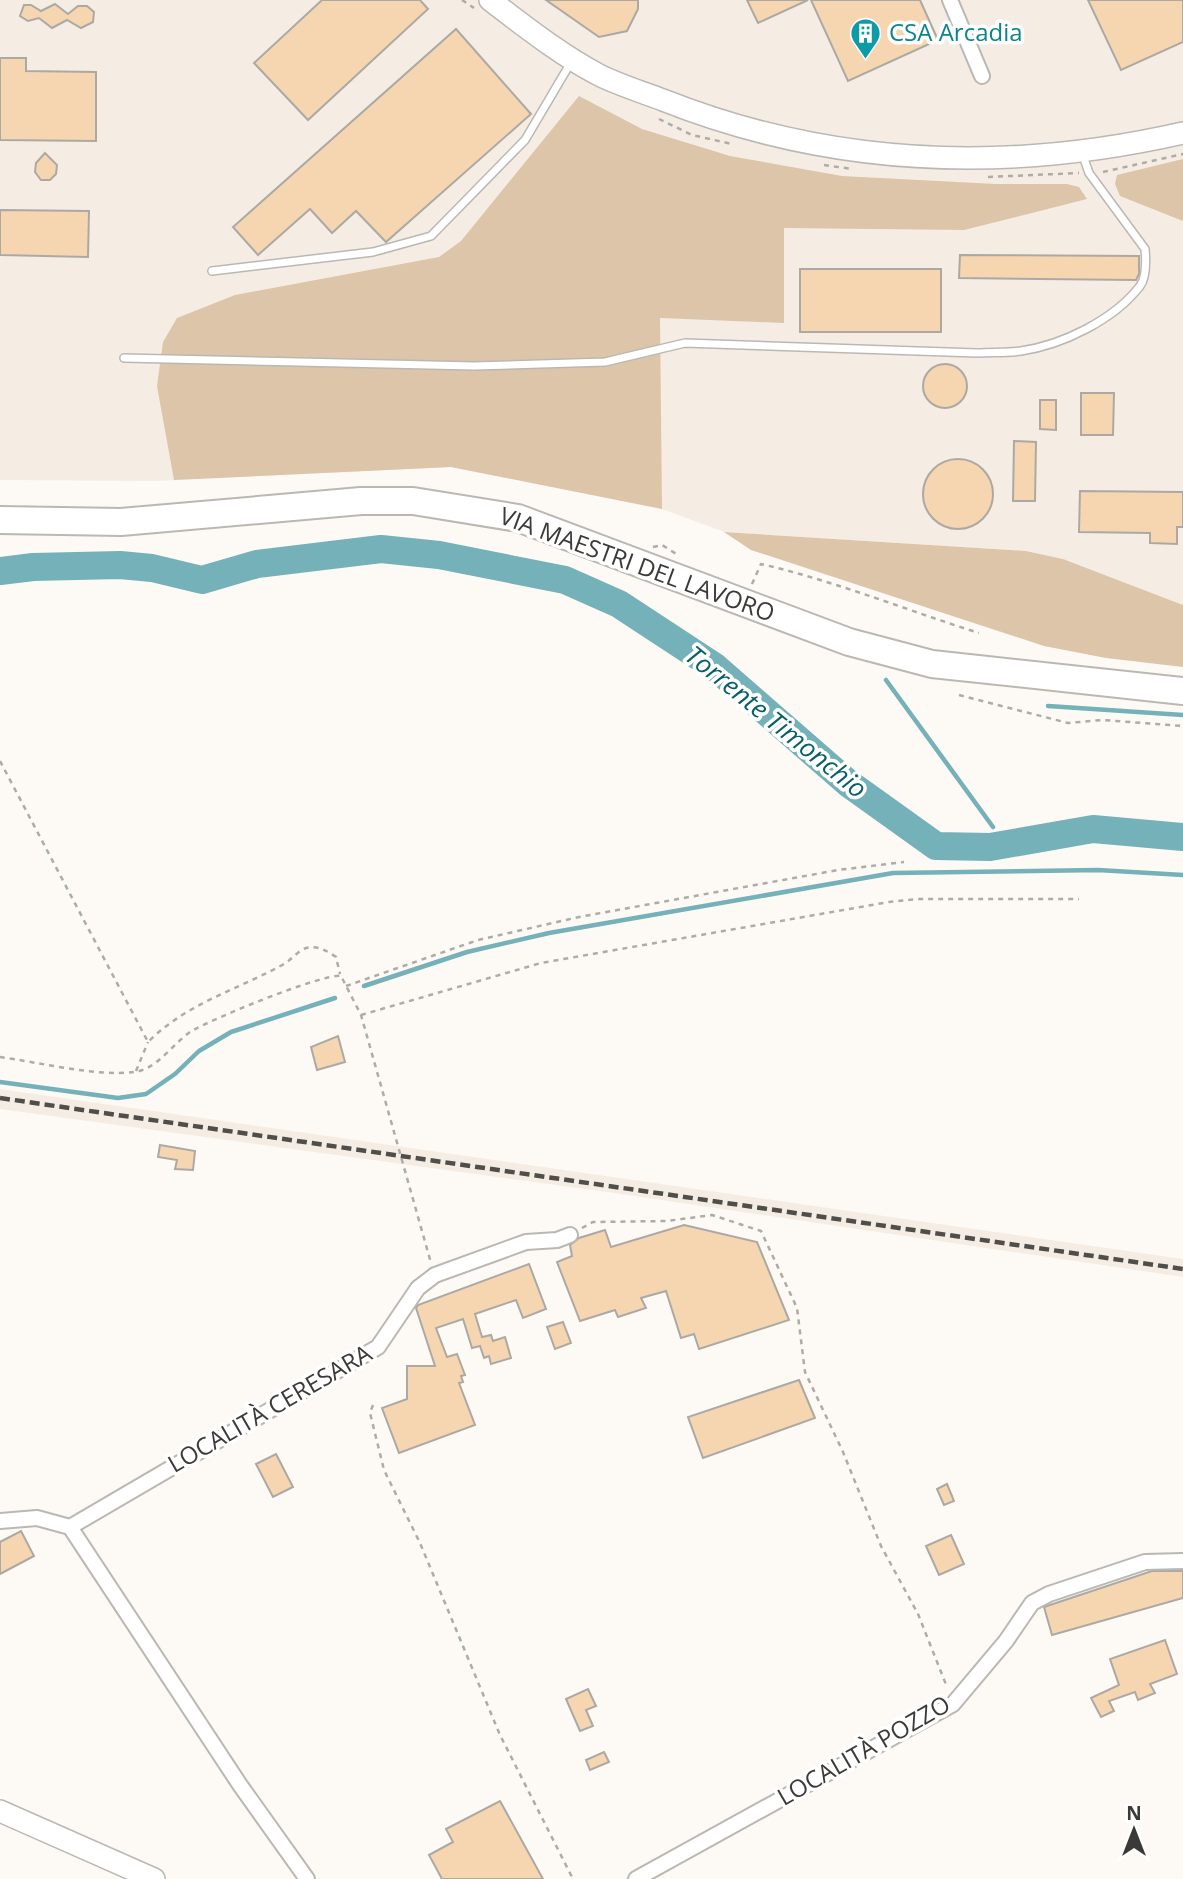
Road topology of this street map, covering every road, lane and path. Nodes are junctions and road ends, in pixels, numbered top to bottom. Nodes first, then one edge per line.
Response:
1 (490, 0) edge
2 (950, 0) edge
3 (567, 69) dead end
4 (982, 76) dead end
5 (1183, 133) edge
6 (1082, 153) junction
7 (212, 271) dead end
8 (124, 358) dead end
9 (0, 520) edge
10 (1183, 691) edge
11 (959, 695) dead end
12 (1183, 726) edge
13 (0, 761) edge
14 (904, 862) dead end
15 (1079, 900) dead end
16 (341, 976) junction
17 (346, 986) junction
18 (361, 1015) junction
19 (148, 1042) junction
20 (0, 1057) edge
21 (136, 1073) junction
22 (570, 1235) joint
23 (435, 1275) junction
24 (373, 1405) dead end
25 (0, 1521) edge
26 (69, 1527) junction
27 (1183, 1561) edge
28 (953, 1704) junction
29 (0, 1811) edge
30 (154, 1879) edge
31 (307, 1879) edge
32 (573, 1879) edge
33 (636, 1879) edge

1 - 6 street
2 - 4 street
3 - 7 lane
5 - 6 street
6 - 8 lane
9 - 10 highway, VIA MAESTRI DEL LAVORO
11 - 12 path
13 - 19 path
14 - 17 path
15 - 18 path
16 - 17 path
16 - 19 path
16 - 21 path
17 - 18 path
18 - 23 path
19 - 21 path
20 - 21 path
22 - 23 street, LOCALITÀ CERESARA
22 - 28 path
23 - 26 street, LOCALITÀ CERESARA
24 - 32 path
25 - 26 street
26 - 31 street
27 - 28 street, LOCALITÀ POZZO
28 - 33 street, LOCALITÀ POZZO
29 - 30 street

